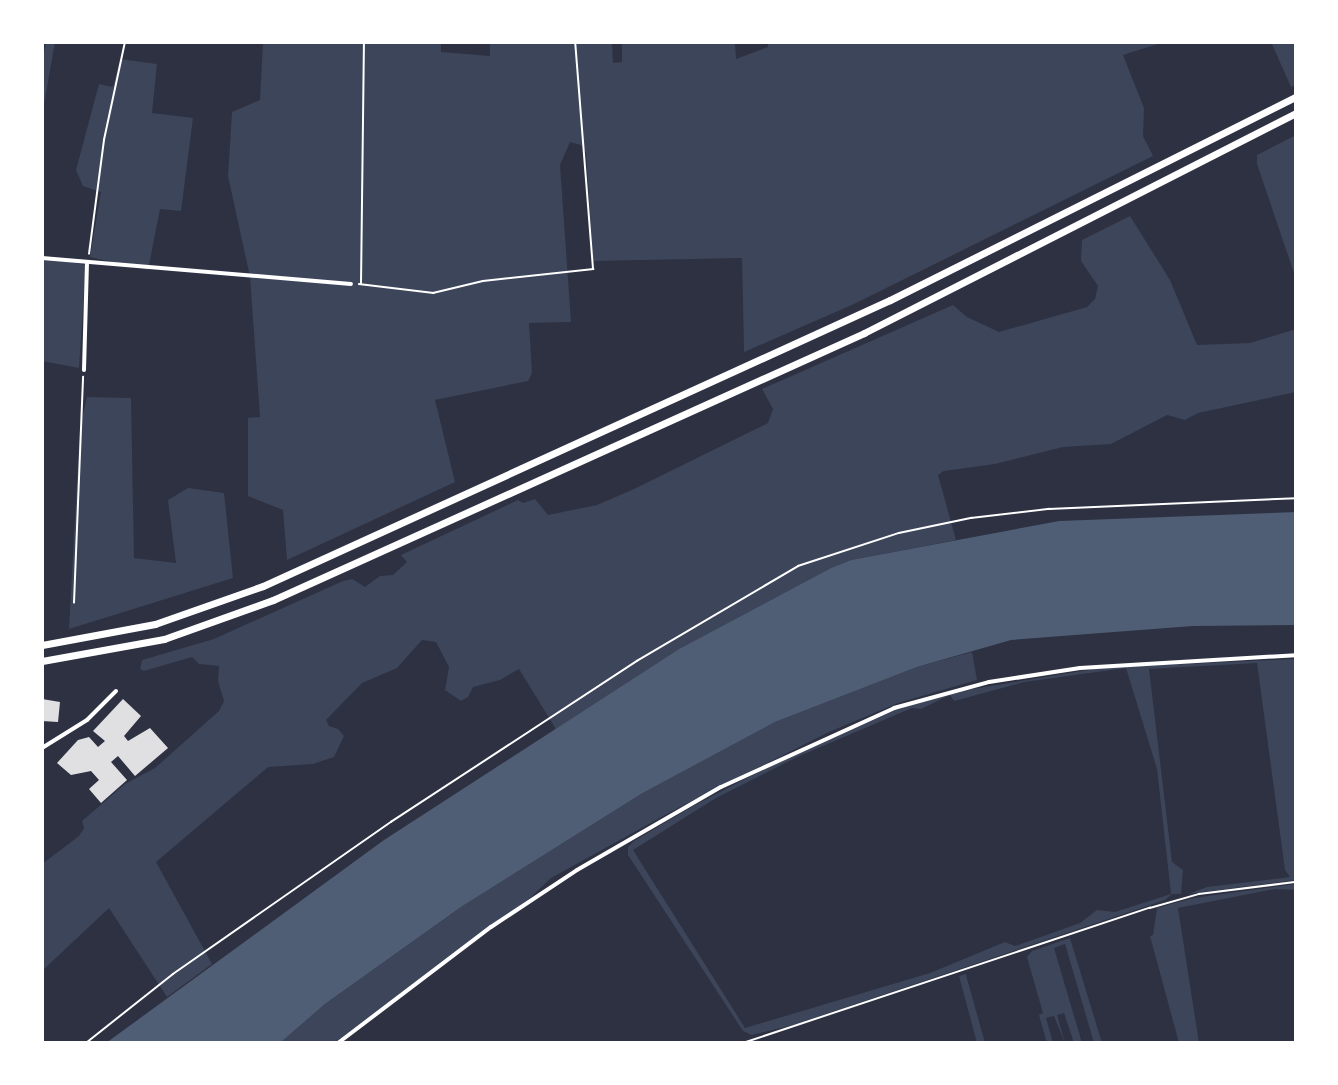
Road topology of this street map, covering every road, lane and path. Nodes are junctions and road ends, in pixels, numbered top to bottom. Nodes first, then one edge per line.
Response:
1 (125, 42) edge
2 (364, 42) edge
3 (575, 42) edge
4 (1296, 97) edge
5 (1296, 113) edge
6 (42, 258) edge
7 (87, 263) junction
8 (351, 284) joint
9 (361, 285) junction
10 (84, 370) joint
11 (1296, 498) edge
12 (74, 603) dead end
13 (42, 645) edge
14 (1296, 655) edge
15 (42, 661) edge
16 (116, 691) dead end
17 (42, 748) edge
18 (1296, 882) edge
19 (86, 1043) edge
20 (338, 1043) edge
21 (743, 1043) edge

1 - 7 path
2 - 9 path
3 - 9 path
4 - 13 main road
5 - 15 main road
6 - 7 street
7 - 8 street
7 - 10 street
8 - 9 path
10 - 12 path
11 - 19 path
14 - 20 street
16 - 17 street
18 - 21 path

